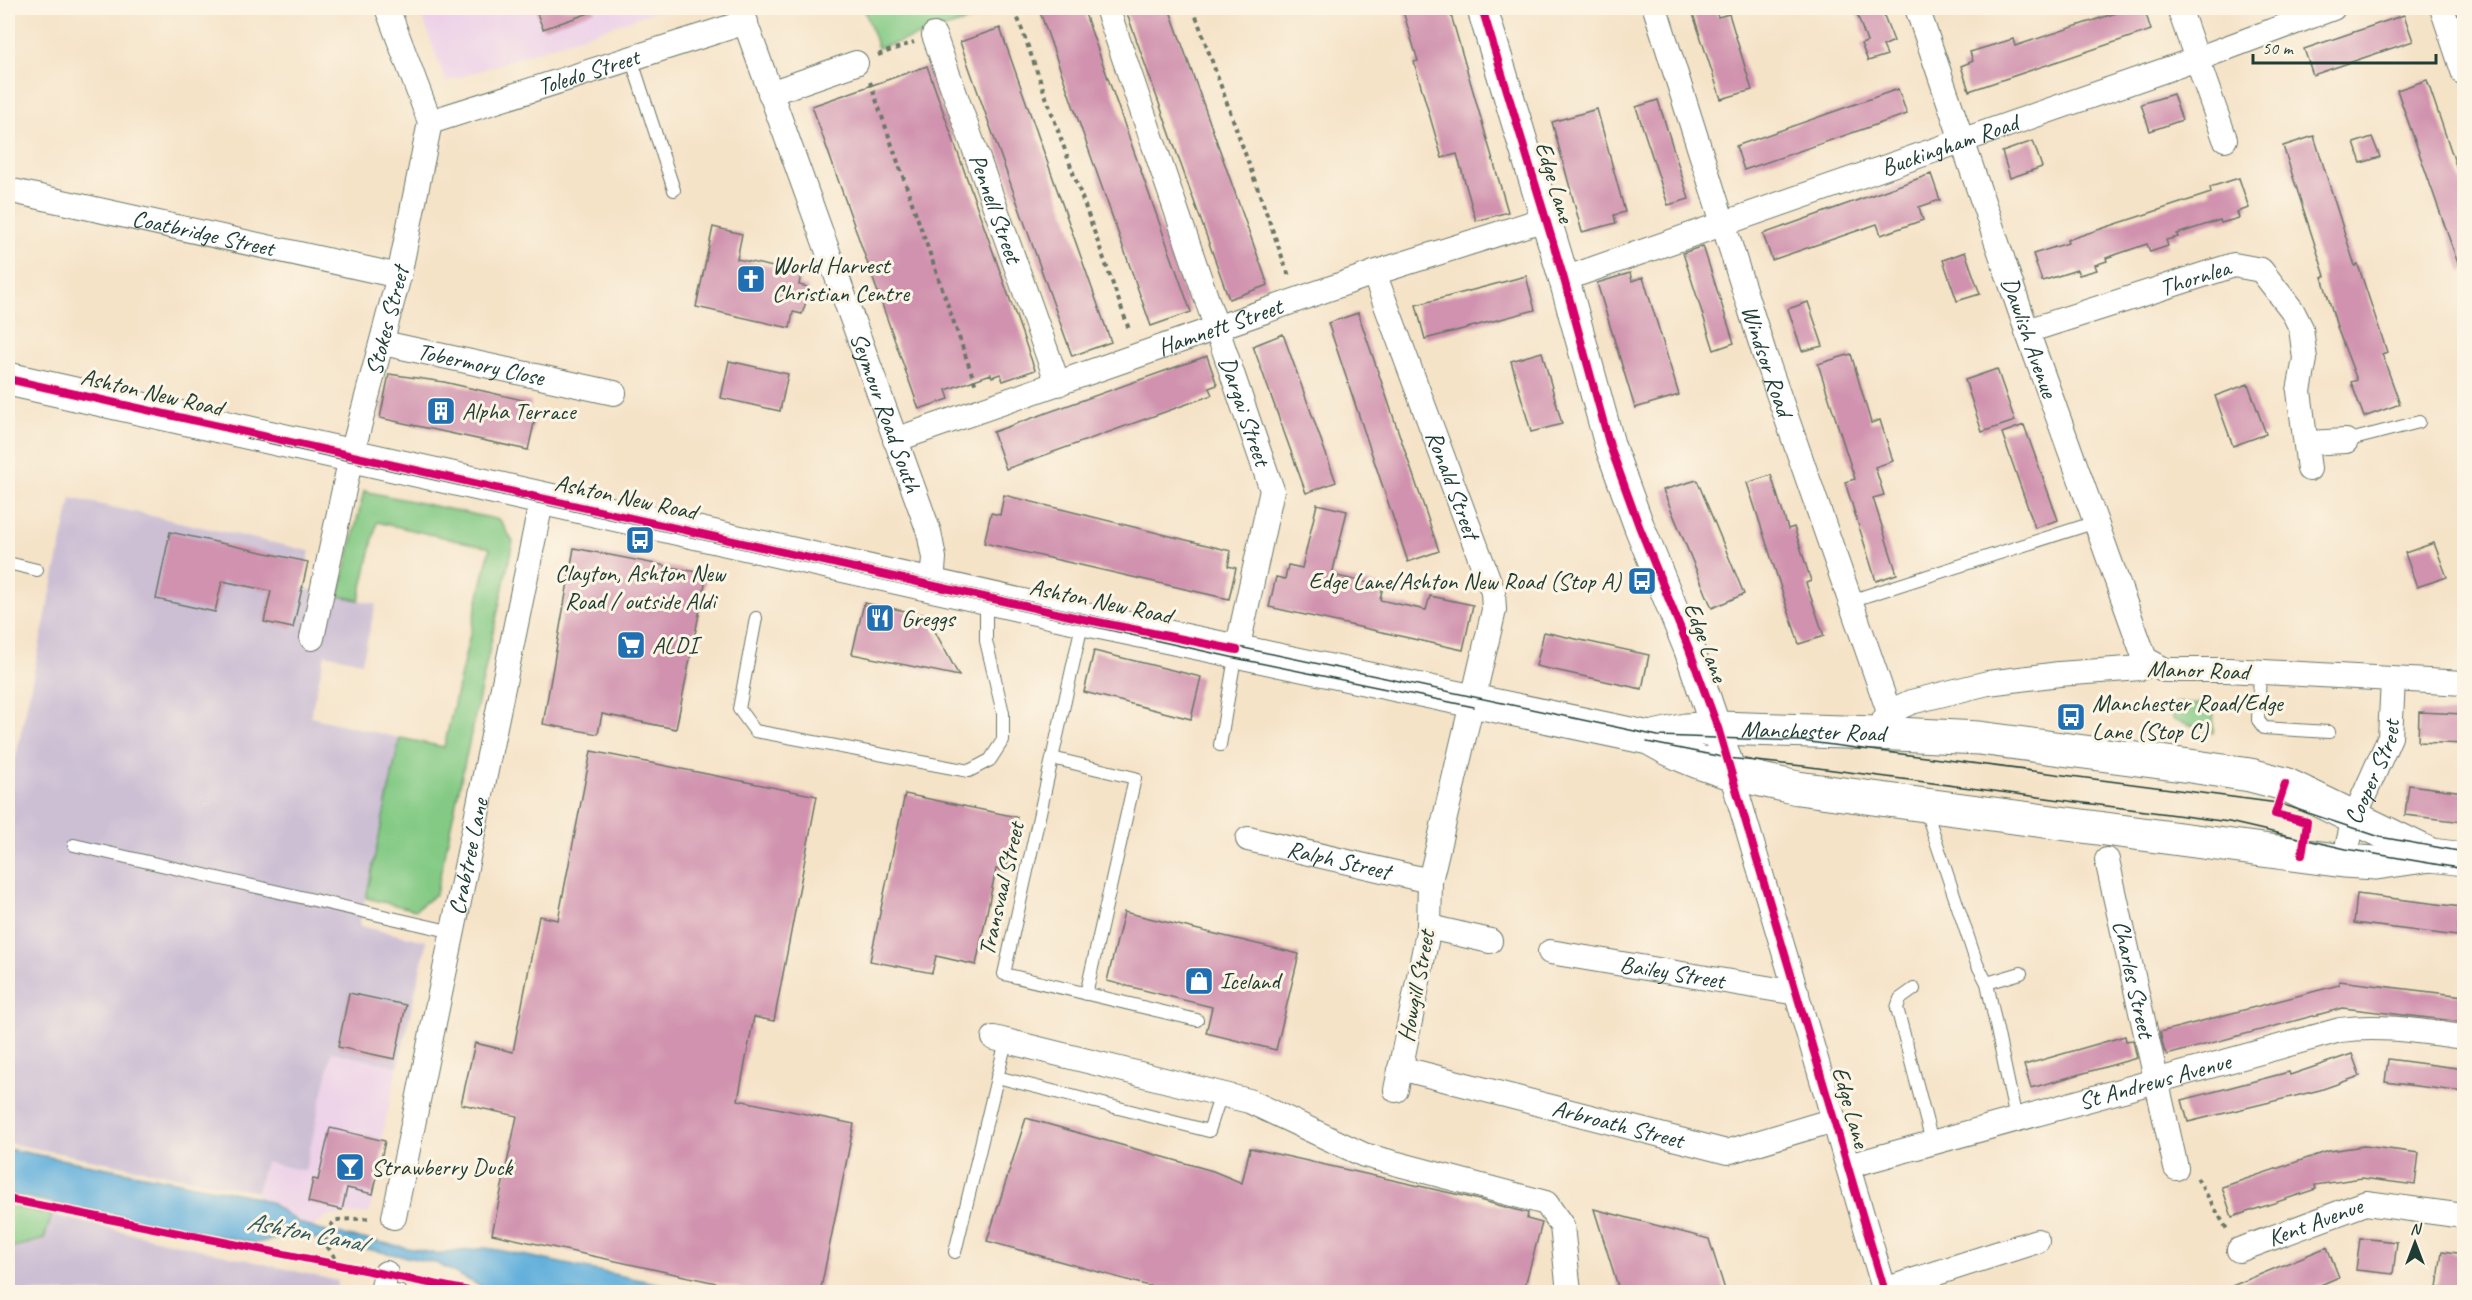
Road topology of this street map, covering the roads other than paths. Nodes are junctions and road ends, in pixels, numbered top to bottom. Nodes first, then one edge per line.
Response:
1 (387, 8) edge
2 (1107, 8) edge
3 (1482, 8) edge
4 (1655, 8) edge
5 (1917, 8) edge
6 (2179, 8) edge
7 (2333, 8) edge
8 (2442, 8) edge
9 (743, 15) edge
10 (934, 34) road end
11 (631, 58) junction
12 (2197, 59) junction
13 (859, 62) road end
14 (2464, 74) edge
15 (770, 93) junction
16 (430, 122) junction
17 (2225, 139) dead end
18 (1962, 140) junction
19 (8, 190) edge
20 (674, 190) dead end
21 (1545, 219) junction
22 (1723, 223) junction
23 (1374, 273) junction
24 (399, 276) junction
25 (1564, 279) junction
26 (1217, 328) junction
27 (2027, 331) junction
28 (383, 343) junction
29 (8, 379) edge
30 (1058, 384) junction
31 (614, 393) dead end
32 (2419, 422) dead end
33 (895, 440) junction
34 (2346, 441) joint
35 (2307, 443) junction
36 (351, 457) junction
37 (2309, 469) dead end
38 (542, 498) junction
39 (2096, 522) junction
40 (8, 563) edge
41 (38, 570) dead end
42 (932, 583) junction
43 (986, 596) junction
44 (1850, 601) junction
45 (756, 618) dead end
46 (1083, 618) junction
47 (312, 638) dead end
48 (1237, 650) junction
49 (2150, 664) junction
50 (2260, 672) junction
51 (2392, 681) junction
52 (2464, 683) edge
53 (1473, 703) junction
54 (1883, 722) junction
55 (1718, 728) junction
56 (2329, 732) dead end
57 (1648, 738) junction
58 (1220, 745) dead end
59 (1052, 758) junction
60 (1731, 773) junction
61 (1924, 804) junction
62 (2354, 818) junction
63 (1248, 839) dead end
64 (74, 845) dead end
65 (2431, 855) junction
66 (2464, 859) edge
67 (2107, 860) dead end
68 (2344, 861) junction
69 (1430, 881) junction
70 (1429, 927) junction
71 (453, 932) junction
72 (1490, 941) dead end
73 (1550, 952) dead end
74 (2021, 973) dead end
75 (1987, 983) junction
76 (1914, 989) dead end
77 (1797, 993) junction
78 (1086, 994) junction
79 (1197, 1020) dead end
80 (2464, 1037) edge
81 (1000, 1039) joint
82 (997, 1077) junction
83 (1398, 1079) joint
84 (2158, 1080) junction
85 (1221, 1094) junction
86 (2016, 1119) junction
87 (1834, 1120) junction
88 (1932, 1142) junction
89 (1848, 1166) junction
90 (2176, 1168) road end
91 (2464, 1216) edge
92 (394, 1217) road end
93 (2037, 1241) dead end
94 (2239, 1250) road end
95 (955, 1252) dead end
96 (1885, 1291) edge
97 (1569, 1293) edge

1 - 16 street
2 - 26 street, Dargai Street
3 - 21 street, Edge Lane
4 - 22 street, Windsor Road
5 - 18 street, Dawlish Avenue
6 - 12 street
7 - 12 street, Buckingham Road
8 - 14 street
9 - 11 street, Toledo Street
9 - 15 street, Seymour Road South
10 - 30 street, Pennell Street
11 - 16 street, Toledo Street
11 - 20 lane
12 - 17 street
12 - 18 street, Buckingham Road
13 - 15 street
15 - 33 street, Seymour Road South
16 - 24 street, Stokes Street
18 - 22 street, Buckingham Road
18 - 27 street, Dawlish Avenue
19 - 24 street, Coatbridge Street
21 - 23 street, Hamnett Street
21 - 25 street, Edge Lane
22 - 25 street, Buckingham Road
22 - 44 street, Windsor Road
23 - 26 street, Hamnett Street
23 - 53 street, Ronald Street
24 - 28 street, Stokes Street
25 - 55 street, Edge Lane
26 - 30 street, Hamnett Street
26 - 48 street, Dargai Street
27 - 35 street, Thornlea
27 - 39 street, Dawlish Avenue
28 - 31 street, Tobermory Close
28 - 36 street, Stokes Street
29 - 36 main road, Ashton New Road
30 - 33 street, Hamnett Street
32 - 34 lane
33 - 42 street, Seymour Road South
34 - 35 street
35 - 37 street, Thornlea
36 - 38 main road, Ashton New Road
36 - 47 street, Stokes Street
38 - 42 main road, Ashton New Road
38 - 71 street, Crabtree Lane
39 - 44 lane
39 - 49 street, Dawlish Avenue
40 - 41 lane
42 - 43 main road, Ashton New Road
43 - 45 lane
43 - 46 main road, Ashton New Road
44 - 54 street, Windsor Road
46 - 48 main road, Ashton New Road
46 - 59 lane, Transvaal Street
48 - 53 main road, Ashton New Road
48 - 58 lane
49 - 50 street, Manor Road
49 - 54 street, Manor Road
50 - 51 street, Manor Road
50 - 56 lane
51 - 52 street, Manor Road
51 - 62 street, Cooper Street
53 - 57 main road, Ashton New Road
53 - 69 street, Ronald Street
54 - 55 main road, Manchester Road
54 - 62 main road, Manchester Road
55 - 57 main road, Manchester Road
55 - 60 street, Edge Lane
57 - 60 main road, Manchester Road
59 - 78 lane, Transvaal Street
59 - 78 lane
60 - 61 main road, Manchester Road
60 - 77 street, Edge Lane
61 - 68 main road, Manchester Road
61 - 75 lane
62 - 65 main road, Manchester Road
62 - 68 street, Cooper Street
63 - 69 street, Ralph Street
64 - 71 lane
65 - 66 main road, Manchester Road
65 - 68 main road, Manchester Road
67 - 84 street, Charles Street
69 - 70 street, Howgill Street
70 - 72 street
70 - 83 street, Howgill Street
71 - 92 street, Crabtree Lane
73 - 77 street, Bailey Street
74 - 75 lane
75 - 86 lane
76 - 88 lane
77 - 87 street, Edge Lane
78 - 79 lane, Transvaal Street
80 - 84 street, St Andrews Avenue
81 - 82 lane
81 - 85 street
82 - 85 lane
82 - 95 lane
83 - 87 street, Arbroath Street
84 - 86 street, St Andrews Avenue
84 - 90 street, Charles Street
85 - 97 street
86 - 88 street, St Andrews Avenue
87 - 89 street, Edge Lane
88 - 89 street, St Andrews Avenue
89 - 96 street, Edge Lane
91 - 94 street, Kent Avenue
93 - 96 street

